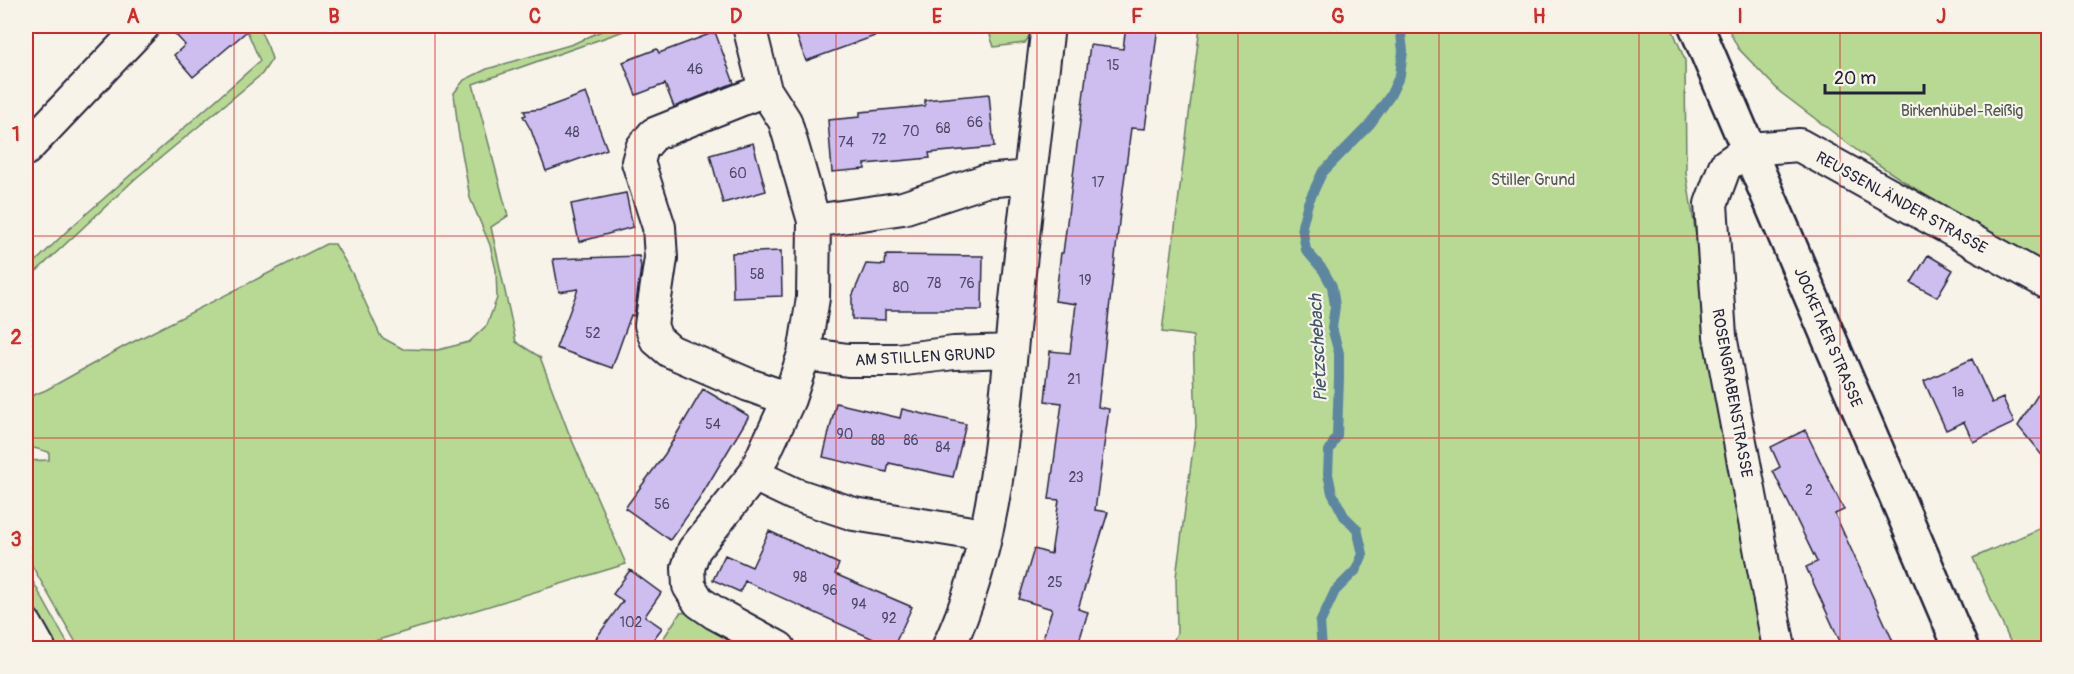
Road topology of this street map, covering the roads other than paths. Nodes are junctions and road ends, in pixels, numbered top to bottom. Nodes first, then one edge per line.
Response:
1 (143, 26) edge
2 (749, 26) edge
3 (1048, 26) edge
4 (1696, 26) edge
5 (765, 90) junction
6 (26, 148) edge
7 (1749, 149) junction
8 (1029, 177) junction
9 (814, 221) junction
10 (2049, 284) edge
11 (1011, 351) junction
12 (804, 354) junction
13 (789, 399) junction
14 (754, 475) junction
15 (984, 535) junction
16 (26, 625) edge
17 (39, 648) edge
18 (779, 648) edge
19 (948, 648) edge
20 (1779, 648) edge
21 (1961, 648) edge

1 - 6 street
2 - 5 street
3 - 8 street, AM STILLEN GRUND
4 - 7 street, JOCKETAER STRASSE
5 - 9 street
5 - 13 street
7 - 10 street, REUSSENLÄNDER STRASSE
7 - 20 street, ROSENGRABENSTRASSE
7 - 21 street, JOCKETAER STRASSE
8 - 9 street
8 - 11 street, AM STILLEN GRUND
9 - 12 street
11 - 12 street, AM STILLEN GRUND
11 - 15 street, AM STILLEN GRUND
12 - 13 street
13 - 14 street
14 - 15 street
14 - 18 street
15 - 19 street, AM STILLEN GRUND
16 - 17 street

